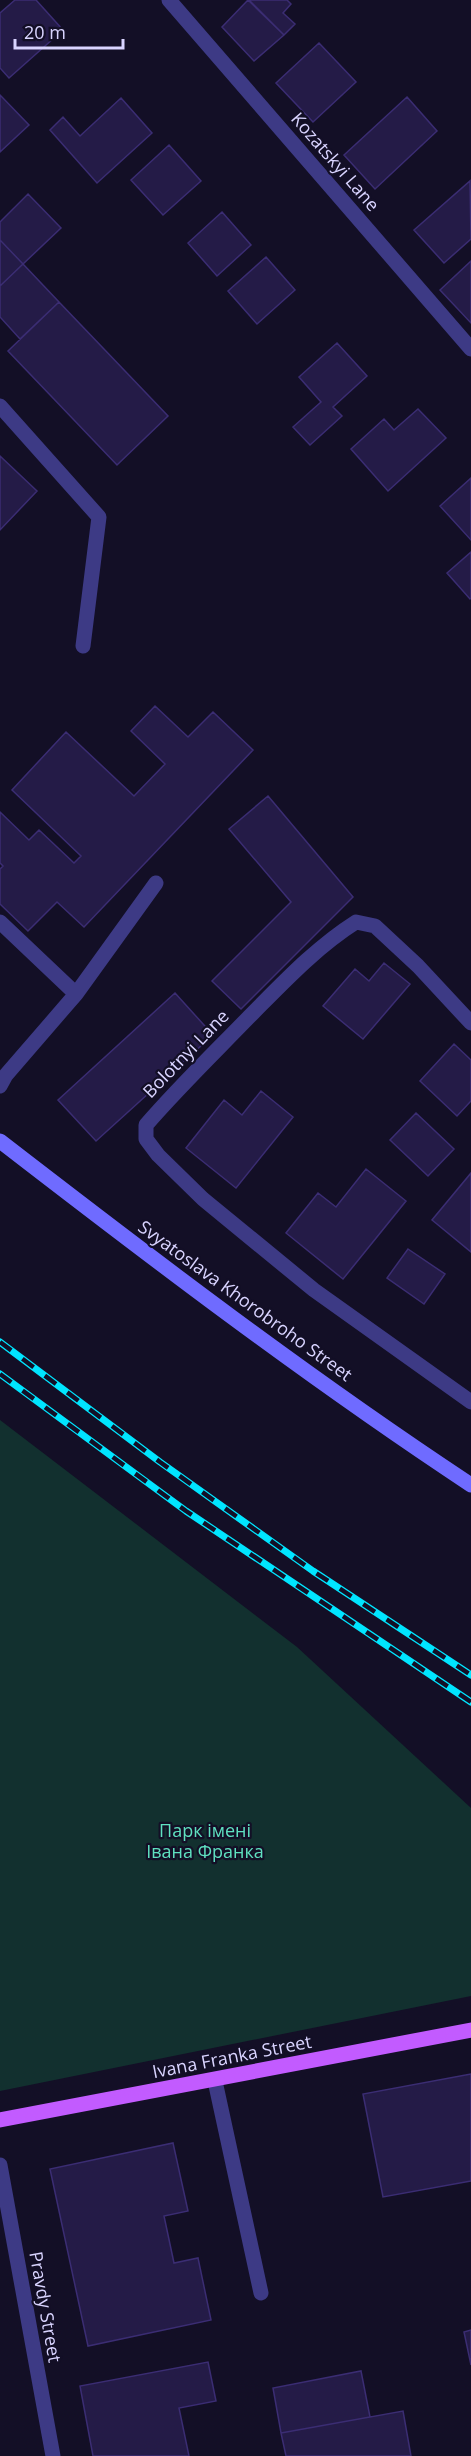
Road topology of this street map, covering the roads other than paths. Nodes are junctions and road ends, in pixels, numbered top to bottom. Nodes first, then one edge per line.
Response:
1 (173, 1) edge
2 (471, 349) edge
3 (0, 406) edge
4 (83, 646) dead end
5 (156, 883) dead end
6 (0, 922) edge
7 (76, 994) junction
8 (471, 1023) edge
9 (0, 1086) edge
10 (0, 1141) edge
11 (471, 1402) edge
12 (471, 1485) edge
13 (471, 2030) edge
14 (215, 2080) junction
15 (0, 2120) edge
16 (0, 2165) edge
17 (261, 2293) dead end
18 (53, 2456) edge

1 - 2 street, Kozatskyi Lane
3 - 4 street
5 - 7 street
6 - 7 street
7 - 9 street
8 - 11 street, Bolotnyi Lane
10 - 12 main road, Svyatoslava Khorobroho Street
13 - 14 main road, Ivana Franka Street
14 - 15 main road, Ivana Franka Street
14 - 17 street
16 - 18 street, Pravdy Street

